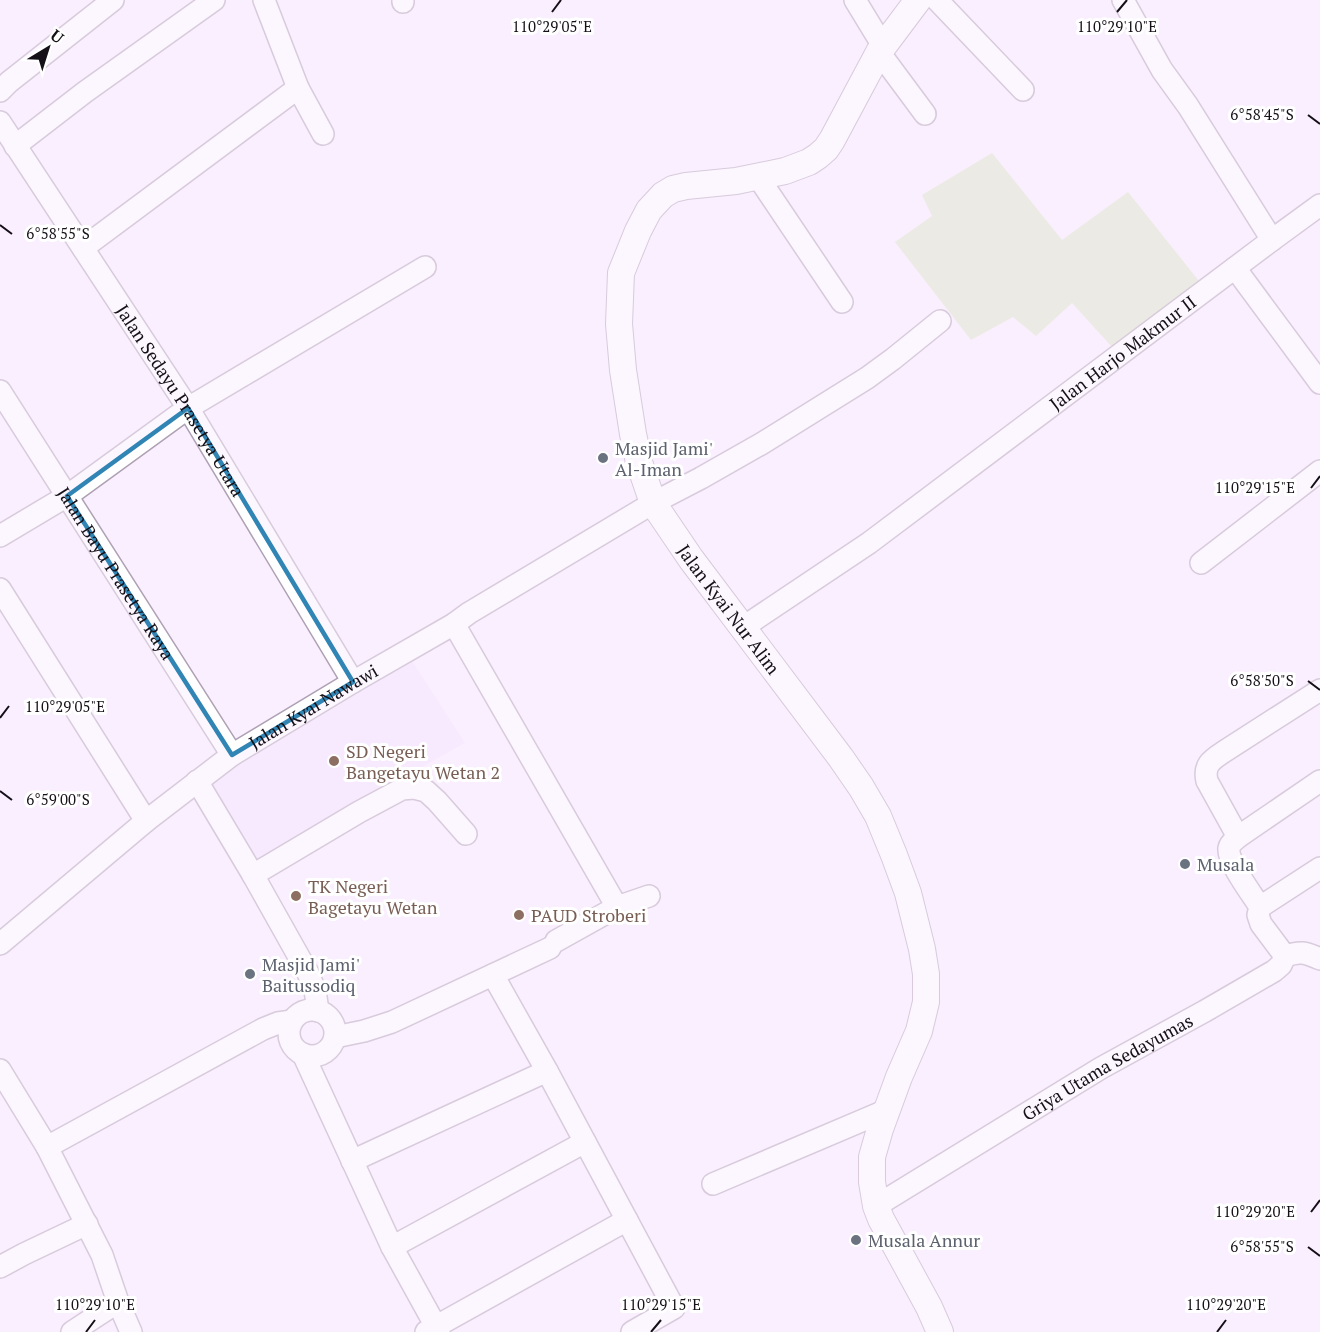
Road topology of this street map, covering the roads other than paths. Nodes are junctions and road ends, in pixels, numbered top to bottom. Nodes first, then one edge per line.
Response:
1 (113, 0) edge
2 (214, 0) edge
3 (264, 0) edge
4 (855, 0) edge
5 (918, 0) edge
6 (937, 0) edge
7 (1123, 0) edge
8 (881, 49) junction
9 (298, 88) junction
10 (1023, 90) dead end
11 (0, 91) edge
12 (925, 114) dead end
13 (0, 122) edge
14 (322, 134) dead end
15 (15, 146) junction
16 (758, 177) junction
17 (1320, 205) edge
18 (1272, 240) junction
19 (84, 248) junction
20 (425, 267) dead end
21 (1235, 268) junction
22 (842, 302) dead end
23 (940, 321) dead end
24 (1320, 383) edge
25 (0, 391) edge
26 (188, 408) junction
27 (1320, 471) edge
28 (67, 496) junction
29 (653, 502) junction
30 (0, 536) edge
31 (1201, 563) dead end
32 (0, 589) edge
33 (454, 624) junction
34 (742, 628) junction
35 (352, 682) junction
36 (1320, 690) edge
37 (232, 755) junction
38 (197, 781) junction
39 (1320, 781) edge
40 (146, 821) junction
41 (466, 834) dead end
42 (1238, 837) junction
43 (1320, 868) edge
44 (253, 875) junction
45 (649, 896) dead end
46 (617, 907) junction
47 (1260, 907) junction
48 (3, 934) edge
49 (1285, 956) junction
50 (1320, 959) edge
51 (493, 975) junction
52 (318, 1011) junction
53 (292, 1021) junction
54 (335, 1037) junction
55 (303, 1054) junction
56 (0, 1070) edge
57 (547, 1071) junction
58 (887, 1110) junction
59 (585, 1142) junction
60 (47, 1147) junction
61 (352, 1161) junction
62 (713, 1184) dead end
63 (876, 1206) junction
64 (627, 1220) junction
65 (87, 1224) junction
66 (392, 1247) junction
67 (0, 1267) edge
68 (118, 1302) junction
69 (434, 1330) edge
70 (72, 1332) edge
71 (131, 1332) edge
72 (632, 1332) edge
73 (940, 1332) edge

1 - 11 street
2 - 15 street
3 - 9 street
4 - 8 street
5 - 8 street, Jalan Kyai Nur Alim
6 - 10 street
7 - 18 street
8 - 12 street
8 - 16 street, Jalan Kyai Nur Alim
9 - 14 street
9 - 19 street
13 - 15 street, Jalan Sedayu Prasetya Utara
15 - 19 street, Jalan Sedayu Prasetya Utara
16 - 22 street
16 - 29 street, Jalan Kyai Nur Alim
17 - 18 street, Jalan Harjo Makmur II
18 - 21 street, Jalan Harjo Makmur II
19 - 26 street, Jalan Sedayu Prasetya Utara
20 - 26 street
21 - 24 street
21 - 34 street, Jalan Harjo Makmur II
23 - 29 street, Jalan Kyai Nawawi
25 - 28 street, Jalan Bayu Prasetya Raya
26 - 28 street
26 - 35 street, Jalan Sedayu Prasetya Utara
27 - 31 street
28 - 30 street
28 - 37 street, Jalan Bayu Prasetya Raya
29 - 33 street, Jalan Kyai Nawawi
29 - 34 street, Jalan Kyai Nur Alim
32 - 40 street
33 - 35 street, Jalan Kyai Nawawi
33 - 46 street
34 - 58 street, Jalan Kyai Nur Alim
35 - 37 street, Jalan Kyai Nawawi
36 - 42 street
37 - 38 street, Jalan Kyai Nawawi
38 - 40 street, Jalan Kyai Nawawi
38 - 44 street
39 - 42 street
40 - 48 street, Jalan Kyai Nawawi
41 - 44 street
42 - 47 street
43 - 47 street
44 - 52 street
45 - 46 street
46 - 51 street
47 - 49 street
49 - 50 street
49 - 63 street, Griya Utama Sedayumas
51 - 54 street
51 - 57 street
52 - 53 street
52 - 54 street
53 - 55 street
53 - 60 street
54 - 55 street
55 - 61 street
56 - 60 street
57 - 59 street
57 - 61 street
58 - 62 street
58 - 63 street, Jalan Kyai Nur Alim
59 - 64 street
59 - 66 street
60 - 65 street
61 - 66 street
63 - 73 street, Jalan Kyai Nur Alim
64 - 69 street
64 - 72 street
65 - 67 street
65 - 68 street
66 - 69 street
68 - 70 street
68 - 71 street

